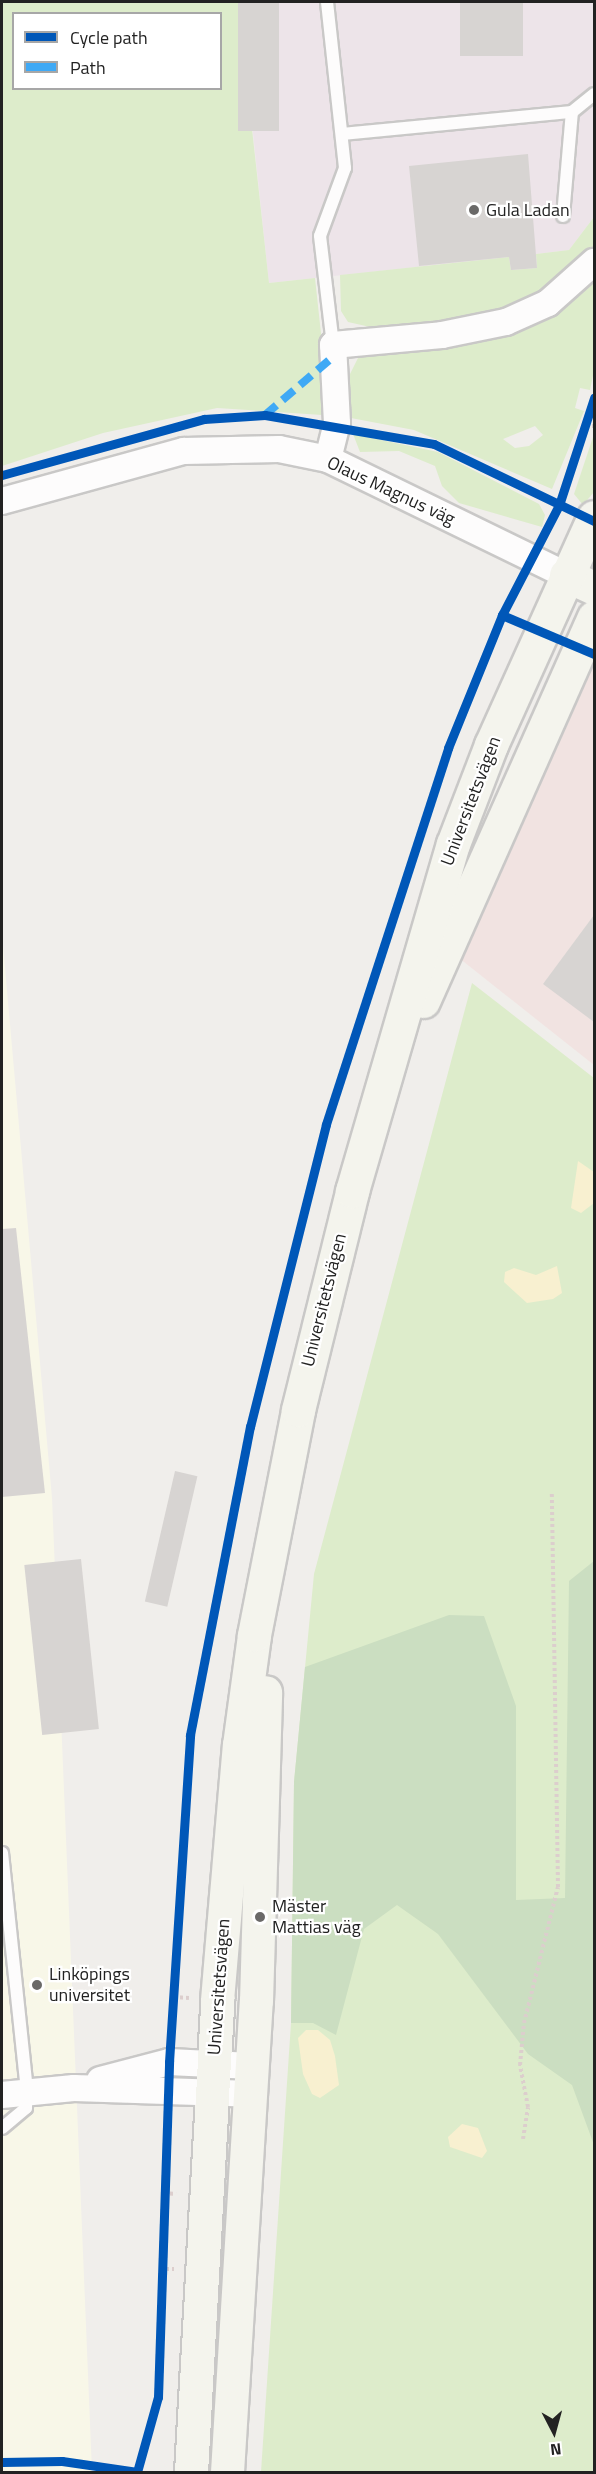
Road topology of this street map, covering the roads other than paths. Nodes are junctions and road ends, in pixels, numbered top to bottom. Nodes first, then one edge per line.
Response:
1 (327, 2) edge
2 (594, 94) edge
3 (572, 112) junction
4 (342, 135) junction
5 (563, 216) dead end
6 (594, 262) edge
7 (333, 345) junction
8 (328, 459) junction
9 (2, 501) edge
10 (594, 517) edge
11 (580, 581) edge
12 (594, 617) edge
13 (380, 1098) junction
14 (280, 1504) junction
15 (2, 1853) edge
16 (213, 2078) junction
17 (251, 2080) junction
18 (27, 2092) junction
19 (2, 2095) edge
20 (2, 2128) edge
21 (191, 2472) edge
22 (227, 2472) edge

1 - 4 lane
2 - 3 lane
3 - 4 lane
3 - 5 lane
4 - 7 lane
6 - 7 street
7 - 8 street
8 - 9 street, Olaus Magnus väg
8 - 11 street, Olaus Magnus väg
10 - 11 main road, Universitetsvägen
11 - 13 main road, Universitetsvägen
12 - 13 main road, Universitetsvägen
13 - 14 main road, Universitetsvägen
14 - 16 main road, Universitetsvägen
14 - 17 main road, Universitetsvägen
15 - 18 lane
16 - 17 street
16 - 18 street
16 - 21 main road, Universitetsvägen
17 - 22 main road, Universitetsvägen
18 - 19 street
18 - 20 lane

